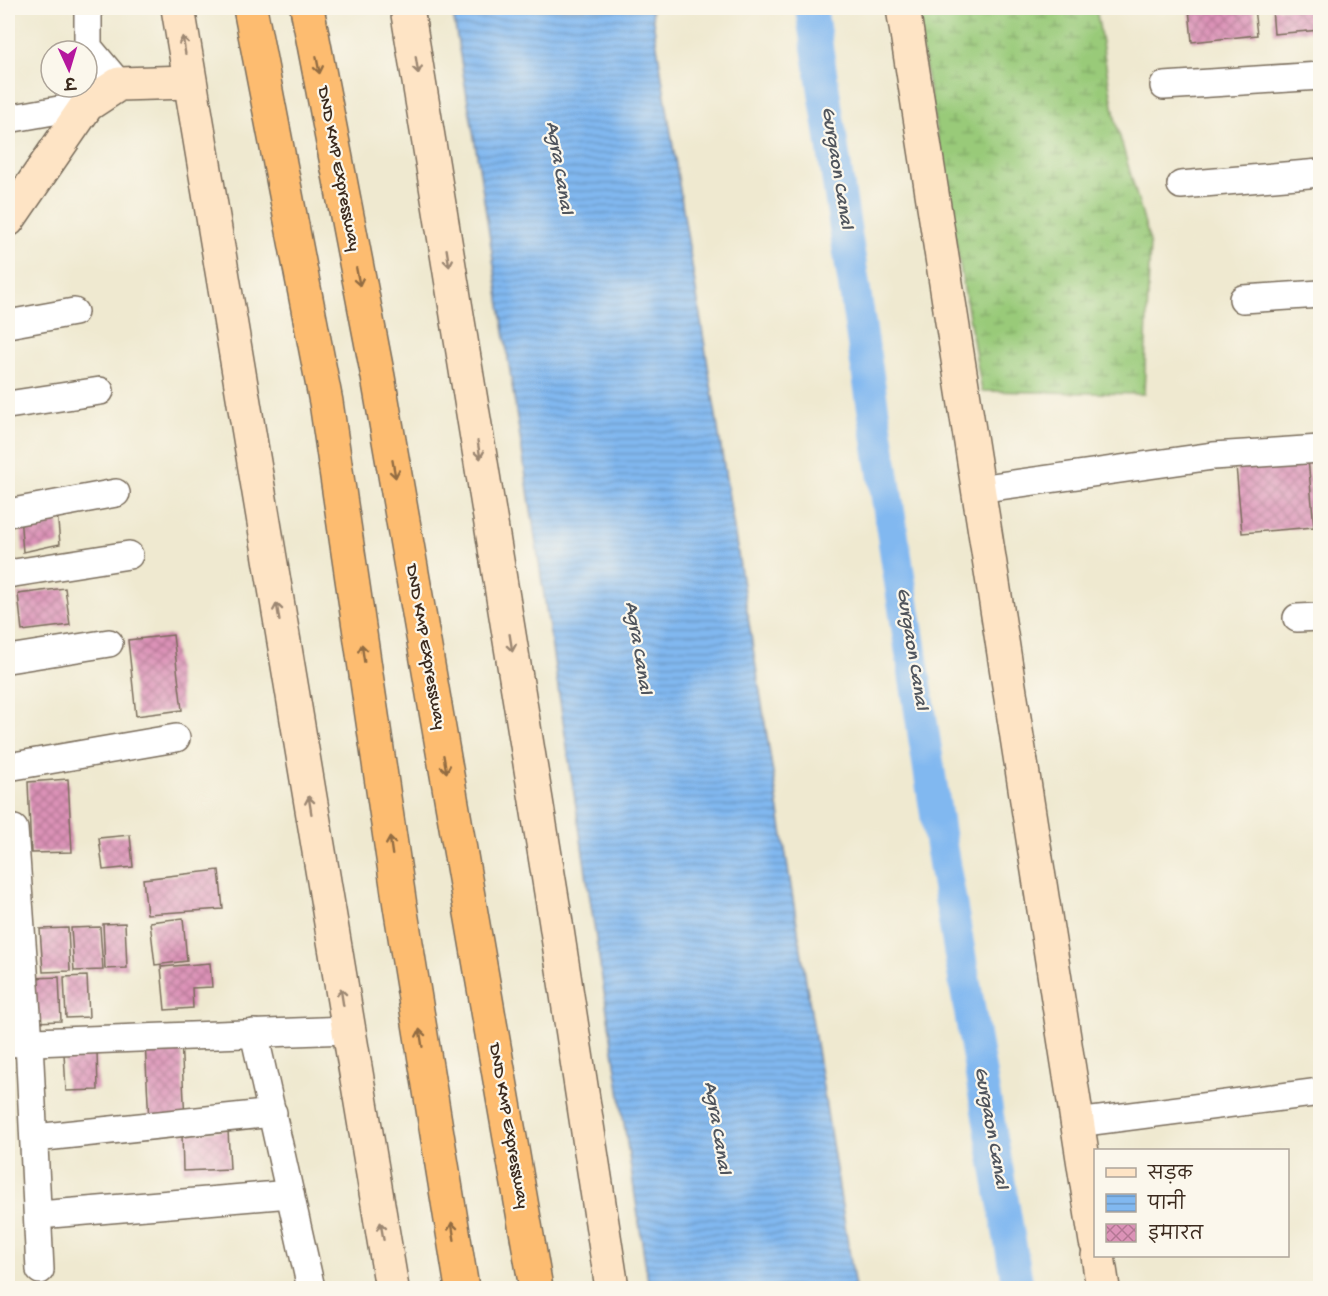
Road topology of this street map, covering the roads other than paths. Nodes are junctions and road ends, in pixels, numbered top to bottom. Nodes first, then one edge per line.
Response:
1 (88, 8) edge
2 (178, 8) edge
3 (250, 8) edge
4 (307, 8) edge
5 (407, 8) edge
6 (903, 8) edge
7 (1320, 76) edge
8 (190, 82) junction
9 (119, 84) junction
10 (1164, 86) dead end
11 (87, 105) junction
12 (8, 119) edge
13 (1320, 173) edge
14 (1181, 185) dead end
15 (8, 220) edge
16 (1320, 294) edge
17 (1243, 299) dead end
18 (74, 312) dead end
19 (8, 324) edge
20 (100, 391) dead end
21 (8, 405) edge
22 (1320, 449) edge
23 (978, 489) junction
24 (116, 493) dead end
25 (8, 513) edge
26 (129, 555) dead end
27 (8, 574) edge
28 (109, 643) dead end
29 (8, 658) edge
30 (176, 738) dead end
31 (8, 767) edge
32 (14, 828) dead end
33 (348, 1030) junction
34 (254, 1033) junction
35 (18, 1042) edge
36 (1320, 1092) edge
37 (273, 1113) junction
38 (1077, 1123) junction
39 (35, 1138) junction
40 (290, 1194) junction
41 (39, 1215) junction
42 (1094, 1235) edge
43 (1098, 1257) edge
44 (40, 1270) dead end
45 (311, 1288) edge
46 (392, 1288) edge
47 (462, 1288) edge
48 (536, 1288) edge
49 (612, 1288) edge
50 (1103, 1288) edge

1 - 9 street
8 -> 2 street
47 -> 3 highway
4 -> 48 highway, DND KMP Expressway
5 -> 49 street
6 - 23 street
7 - 10 street
8 - 9 street
33 -> 8 street
9 - 11 street
11 - 12 street
11 - 15 street
13 - 14 street
16 - 17 street
18 - 19 street
20 - 21 street
22 - 23 street
23 - 38 street
24 - 25 street
26 - 27 street
28 - 29 street
30 - 31 street
32 - 35 street
33 - 34 street
46 -> 33 street
34 - 35 street
34 - 37 street
35 - 39 street
36 - 38 street
37 - 39 street
37 - 40 street
38 - 42 street
39 - 41 street
40 - 41 street
40 - 45 street
41 - 44 street
43 - 50 street

